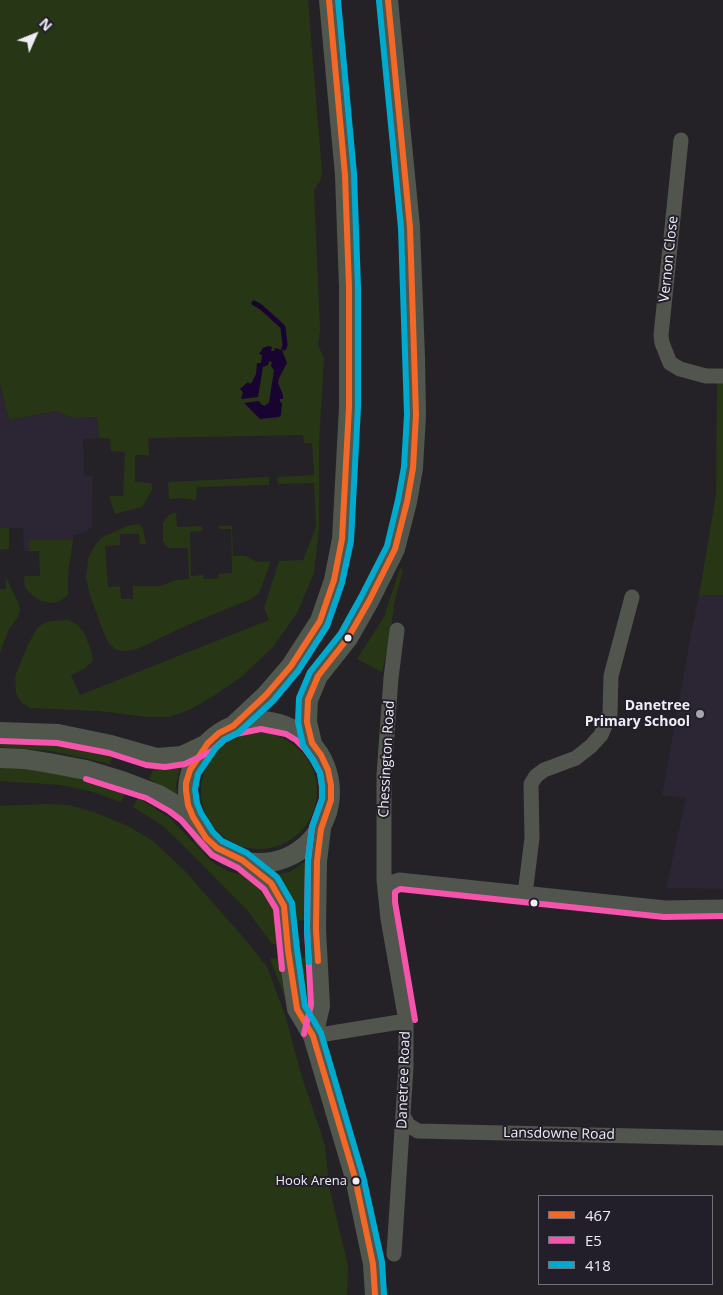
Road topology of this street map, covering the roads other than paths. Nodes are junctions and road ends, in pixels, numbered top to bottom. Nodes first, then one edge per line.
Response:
1 (329, 0) edge
2 (388, 0) edge
3 (682, 140) dead end
4 (723, 376) edge
5 (632, 597) dead end
6 (397, 630) dead end
7 (233, 726) junction
8 (0, 732) edge
9 (208, 743) junction
10 (312, 743) junction
11 (0, 758) edge
12 (321, 829) junction
13 (206, 838) junction
14 (242, 860) junction
15 (386, 889) junction
16 (525, 894) junction
17 (723, 907) edge
18 (406, 1021) junction
19 (313, 1036) junction
20 (403, 1115) junction
21 (723, 1138) edge
22 (394, 1254) dead end
23 (375, 1295) edge

1 - 7 main road
2 - 10 main road
3 - 4 street, Vernon Close
5 - 16 street
6 - 15 street, Chessington Road
7 - 9 main road
7 - 10 main road
8 - 9 main road
9 - 13 main road
10 - 12 main road
11 - 13 main road
12 - 14 main road
12 - 19 main road
13 - 14 main road
14 - 19 main road
15 - 16 street
15 - 18 street, Danetree Road
16 - 17 street
18 - 19 street
18 - 20 street, Danetree Road
19 - 23 main road
20 - 21 street, Lansdowne Road
20 - 22 street, Danetree Road

